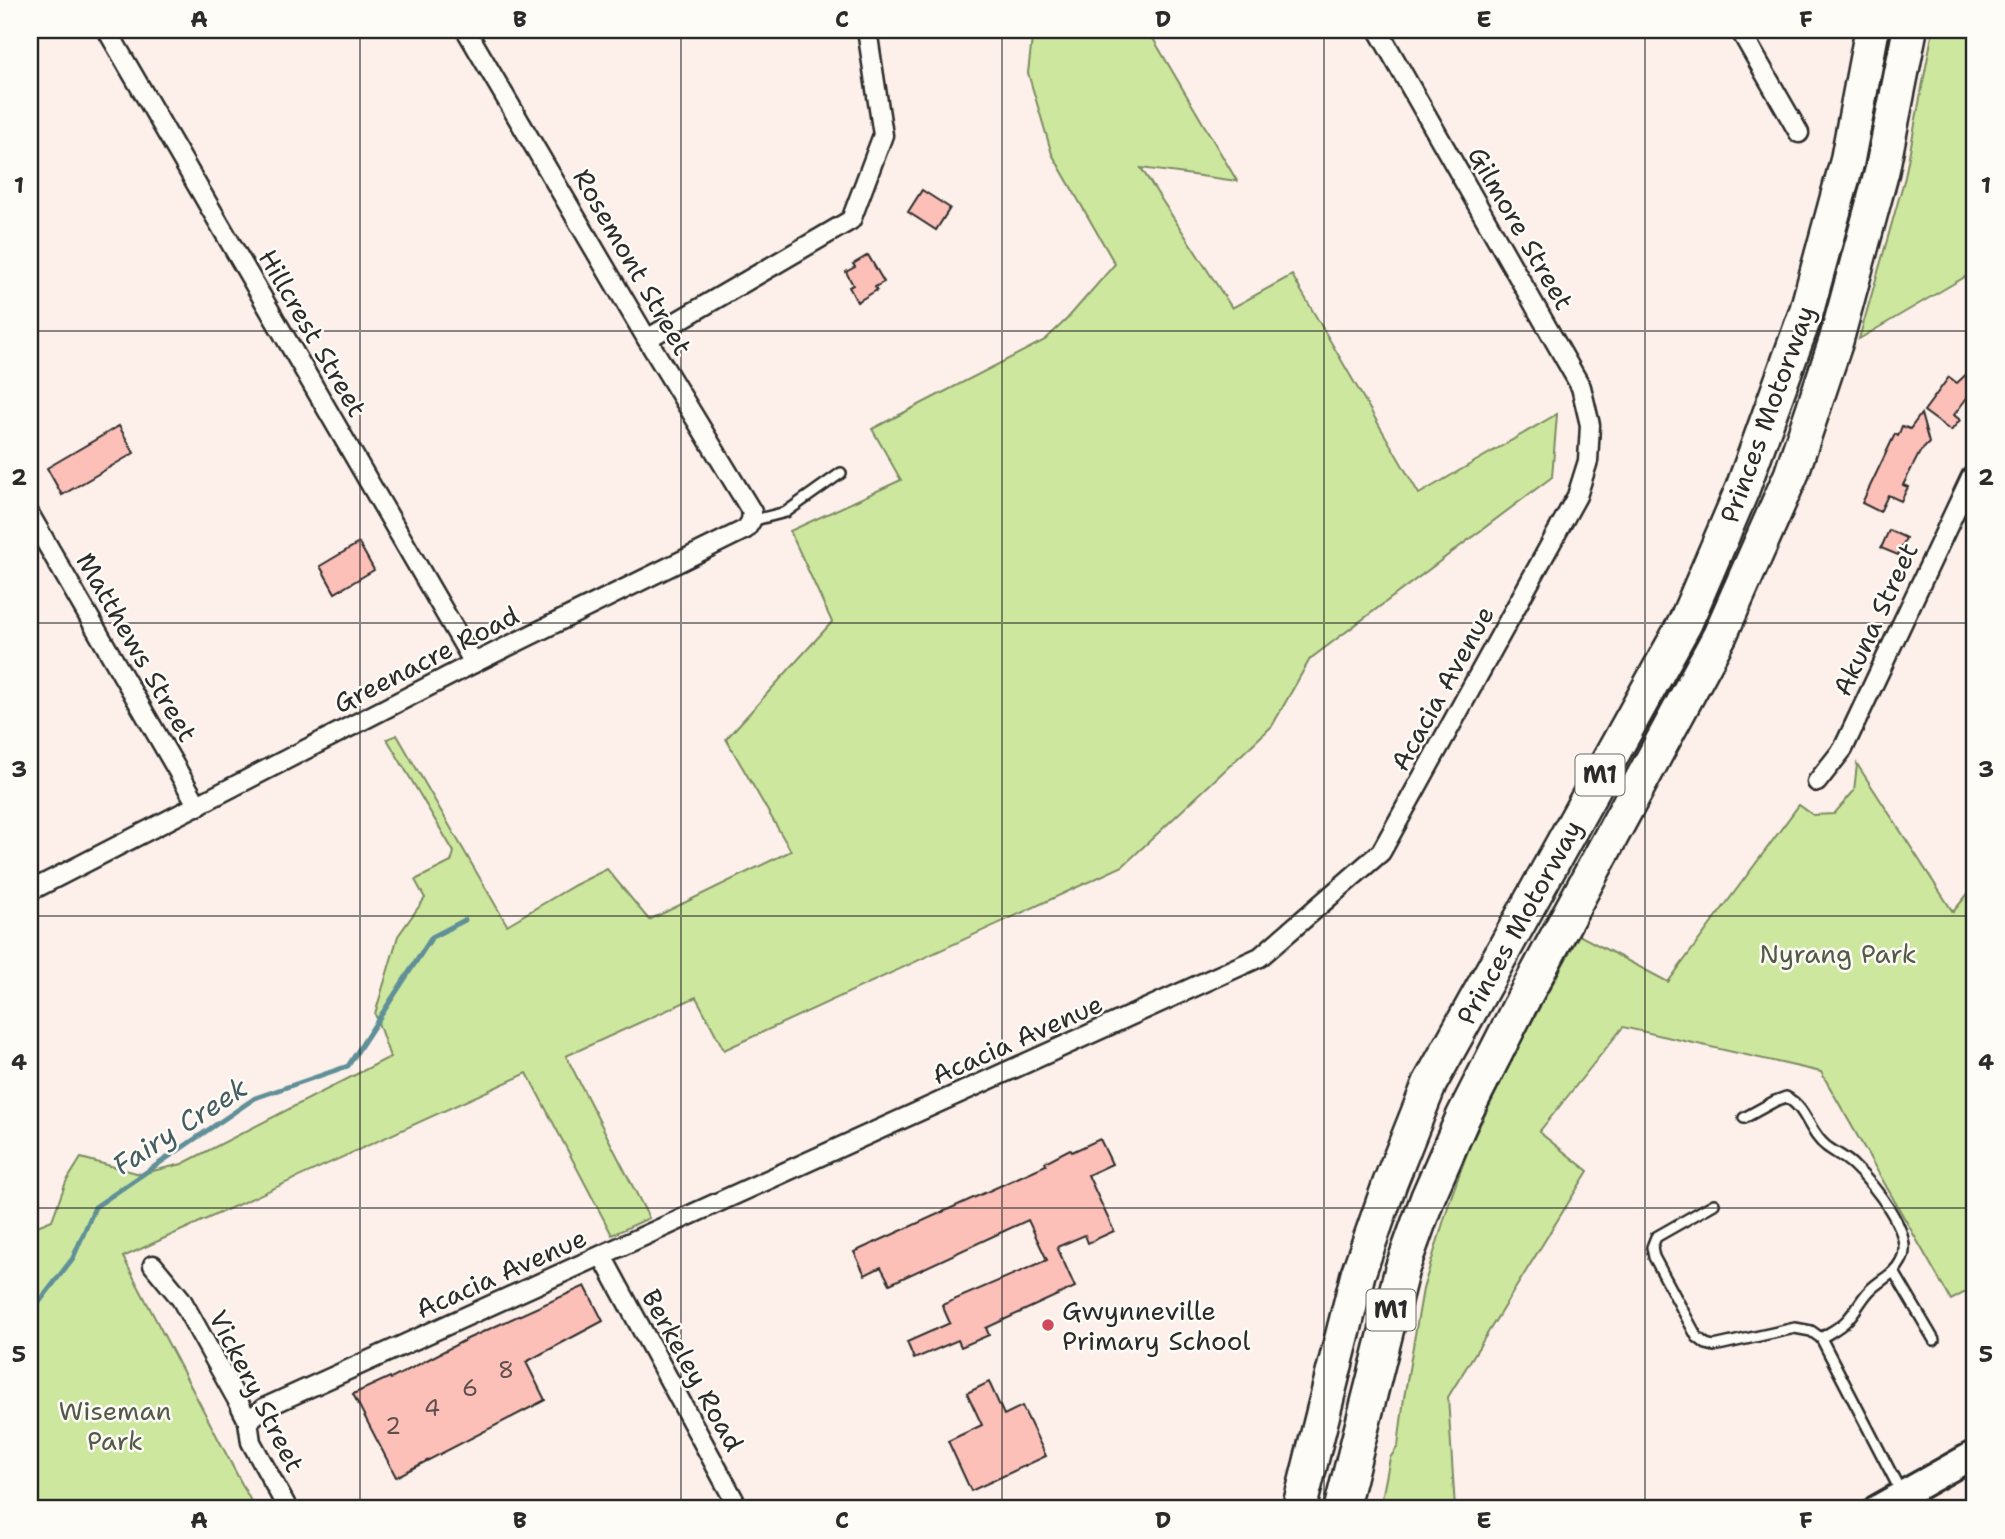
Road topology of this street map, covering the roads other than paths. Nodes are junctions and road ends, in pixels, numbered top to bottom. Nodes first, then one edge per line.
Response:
1 (107, 30) edge
2 (466, 30) edge
3 (867, 30) edge
4 (1378, 30) edge
5 (1740, 30) edge
6 (1872, 30) edge
7 (1910, 30) edge
8 (1799, 133) dead end
9 (647, 340) junction
10 (1588, 461) joint
11 (841, 473) dead end
12 (1975, 476) edge
13 (30, 515) edge
14 (751, 521) junction
15 (474, 663) junction
16 (1817, 782) dead end
17 (198, 806) junction
18 (30, 891) edge
19 (1744, 1118) dead end
20 (1714, 1204) dead end
21 (602, 1256) junction
22 (153, 1265) dead end
23 (1894, 1272) junction
24 (1821, 1338) junction
25 (1934, 1340) dead end
26 (248, 1421) junction
27 (1975, 1454) edge
28 (1902, 1495) junction
29 (288, 1509) edge
30 (739, 1509) edge
31 (1299, 1509) edge
32 (1341, 1509) edge
33 (1877, 1509) edge

1 - 15 street, Hillcrest Street
2 - 9 street, Rosemont Street
3 - 9 street
4 - 10 street, Gilmore Street
5 - 8 street
6 - 31 highway, Princes Motorway / M1
7 - 32 highway, Princes Motorway / M1
9 - 14 street, Rosemont Street
10 - 21 street, Acacia Avenue
11 - 14 lane, Greenacre Road
12 - 16 street, Akuna Street
13 - 17 street, Matthews Street
14 - 15 street, Greenacre Road
15 - 17 street, Greenacre Road
17 - 18 street, Greenacre Road
19 - 23 lane
20 - 24 lane
21 - 26 street, Acacia Avenue
21 - 30 street, Berkeley Road
22 - 26 street, Vickery Street
23 - 24 lane
23 - 25 lane
24 - 28 lane
26 - 29 street, Vickery Street
27 - 28 main road
28 - 33 main road

